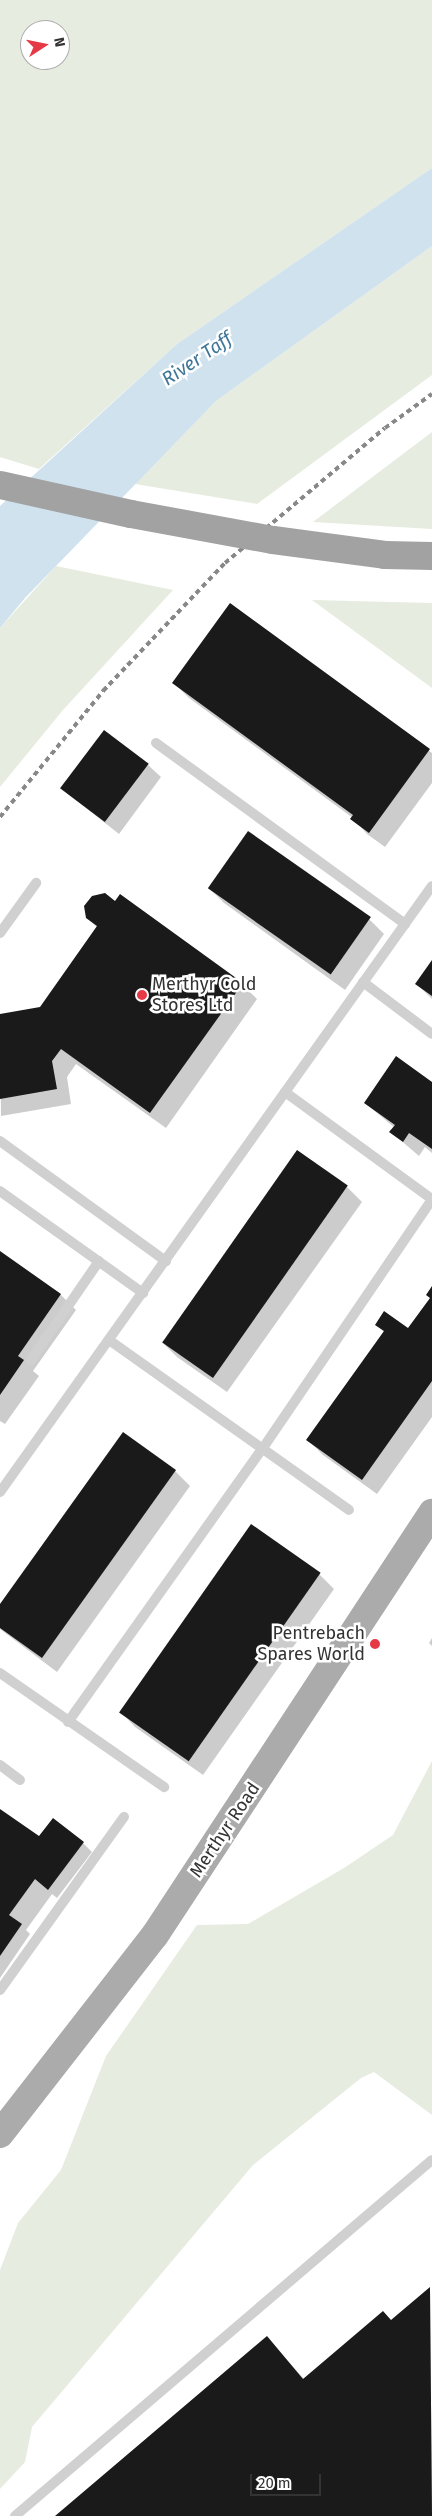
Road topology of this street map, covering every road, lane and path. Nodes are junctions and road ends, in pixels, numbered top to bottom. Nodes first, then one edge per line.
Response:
1 (0, 485) edge
2 (432, 556) edge
3 (156, 743) dead end
4 (36, 883) dead end
5 (432, 886) edge
6 (405, 924) junction
7 (0, 934) edge
8 (364, 982) junction
9 (432, 1034) edge
10 (285, 1092) junction
11 (0, 1141) edge
12 (0, 1191) edge
13 (432, 1199) edge
14 (99, 1261) junction
15 (166, 1261) junction
16 (143, 1293) junction
17 (109, 1340) junction
18 (31, 1360) dead end
19 (263, 1448) junction
20 (0, 1492) edge
21 (350, 1510) dead end
22 (432, 1513) edge
23 (0, 1673) edge
24 (68, 1722) junction
25 (0, 1765) edge
26 (20, 1780) dead end
27 (164, 1787) dead end
28 (124, 1817) dead end
29 (0, 1990) edge
30 (0, 2134) edge
31 (432, 2160) edge
32 (15, 2516) edge

1 - 2 highway, bridge
3 - 6 lane
4 - 7 lane
5 - 6 lane
6 - 8 lane
8 - 9 lane
8 - 10 lane
10 - 13 lane
10 - 15 lane
11 - 15 lane
12 - 14 lane
13 - 19 lane
14 - 16 lane
14 - 18 lane
15 - 16 lane
16 - 17 lane
17 - 19 lane
17 - 20 lane
19 - 21 lane
19 - 24 lane
22 - 30 main road, Merthyr Road
23 - 24 lane
24 - 27 lane
25 - 26 lane
28 - 29 lane
31 - 32 lane

